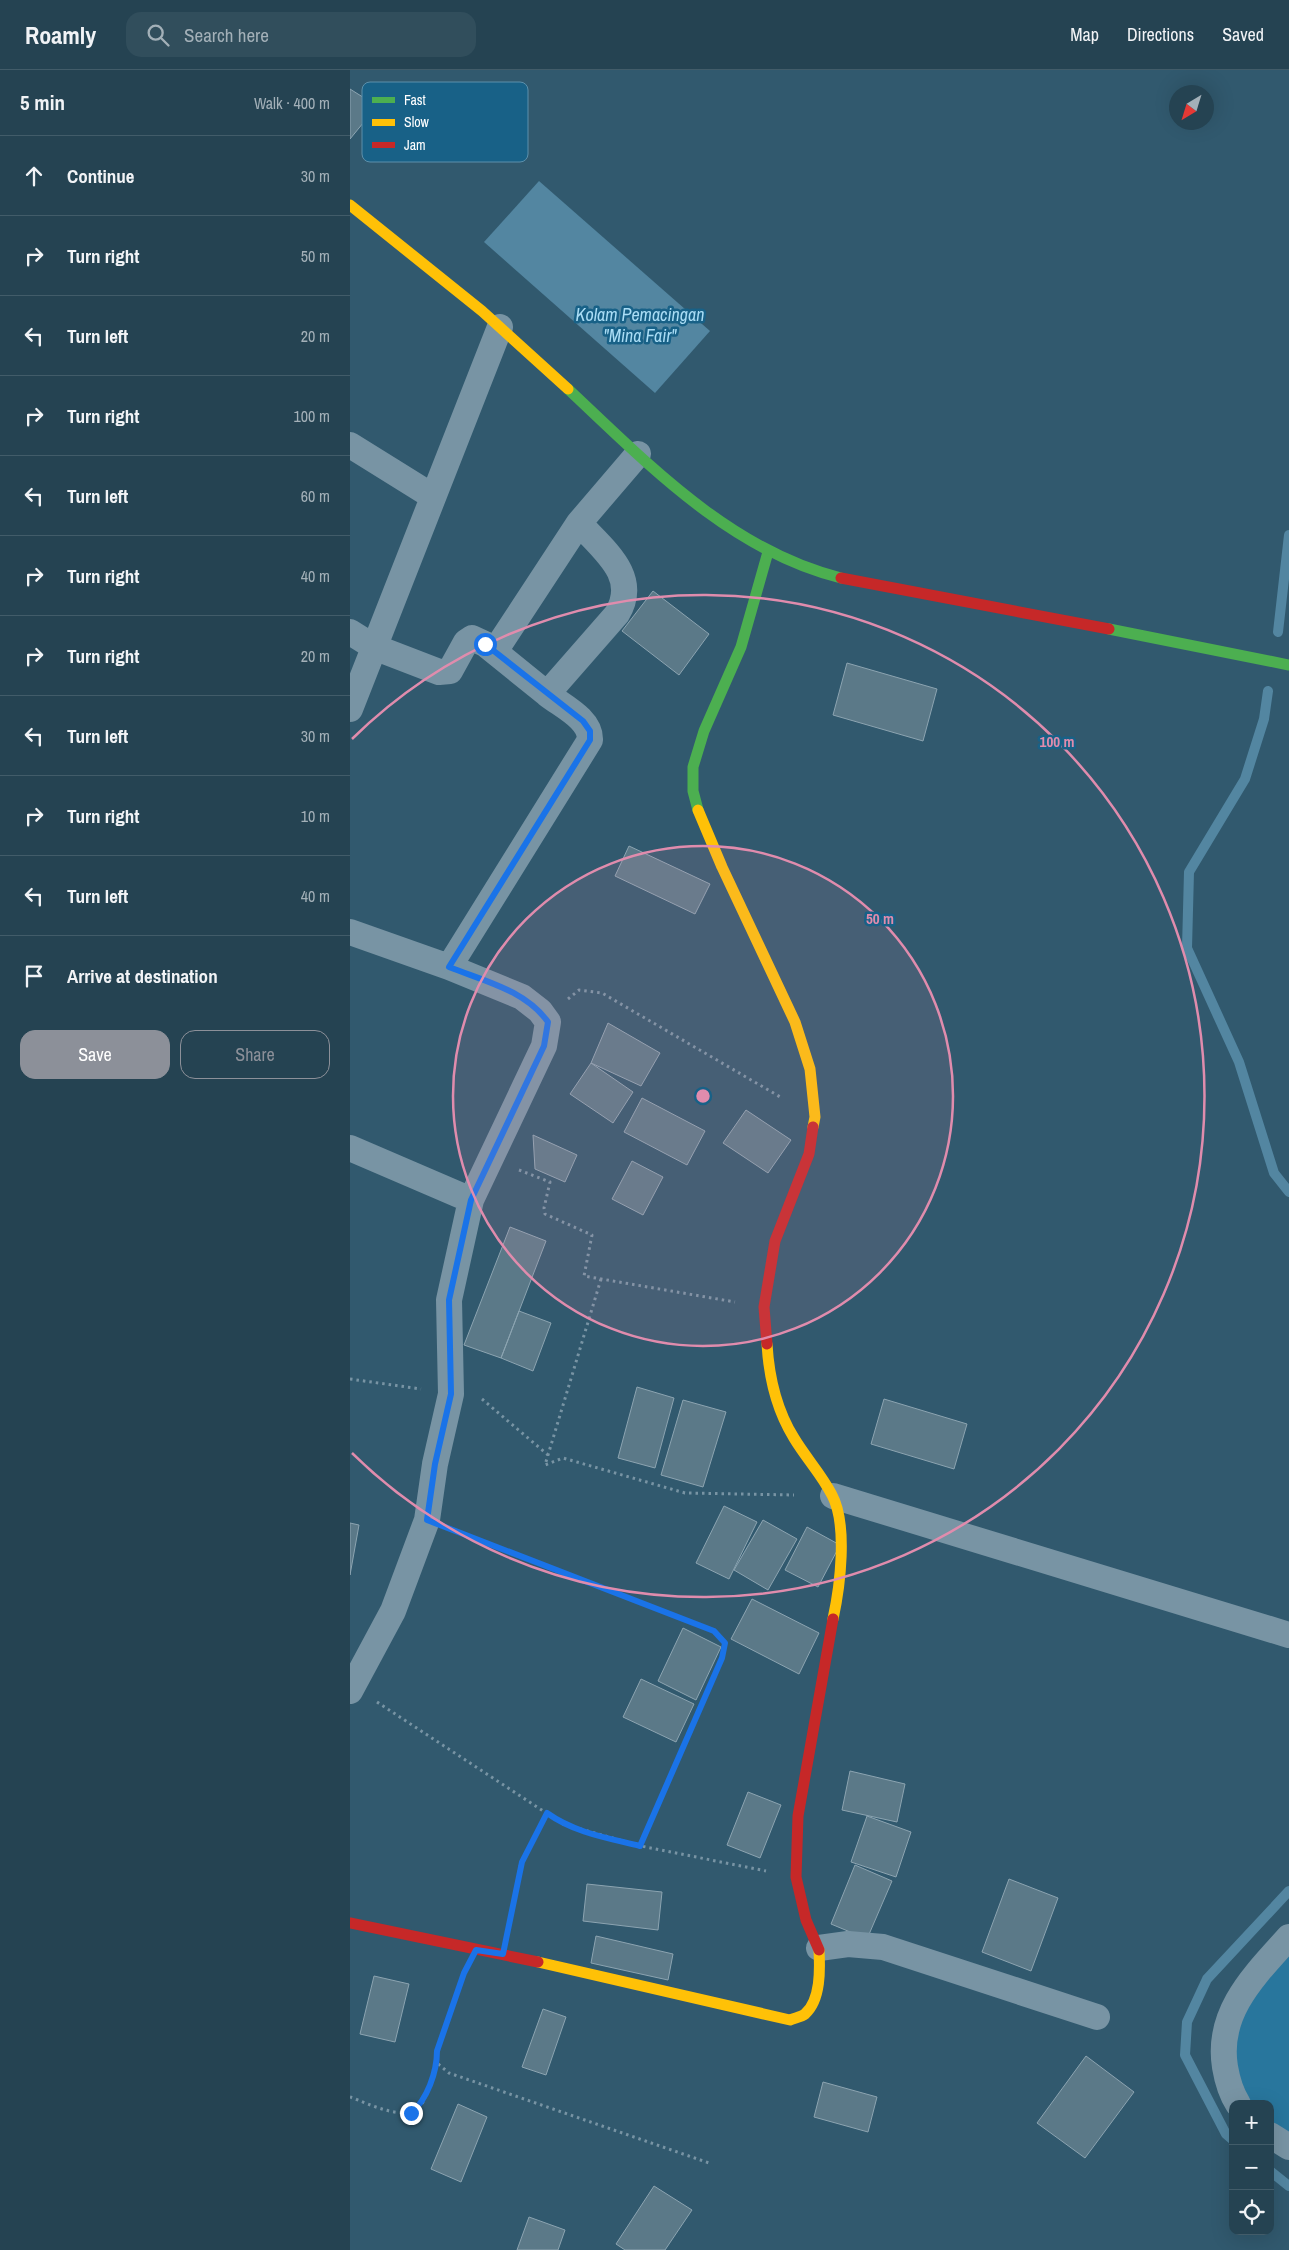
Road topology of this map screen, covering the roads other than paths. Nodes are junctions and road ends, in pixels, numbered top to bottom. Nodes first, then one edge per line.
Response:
1 (350, 205) edge
2 (500, 327) junction
3 (350, 445) edge
4 (638, 454) junction
5 (432, 496) junction
6 (579, 523) junction
7 (768, 552) junction
8 (350, 632) edge
9 (374, 647) junction
10 (494, 652) junction
11 (1289, 666) edge
12 (547, 694) junction
13 (350, 709) edge
14 (350, 932) edge
15 (449, 967) junction
16 (350, 1148) edge
17 (471, 1200) junction
18 (833, 1496) junction
19 (1289, 1635) edge
20 (351, 1689) edge
21 (350, 1923) edge
22 (1289, 1937) edge
23 (819, 1948) junction
24 (1097, 2016) dead end
25 (1236, 2100) edge
26 (1274, 2138) edge
27 (1289, 2148) edge

1 - 2 street
2 - 4 street
2 - 5 street
3 - 5 street
4 - 6 street
4 - 7 street
5 - 9 street
6 - 10 street
6 - 12 street
7 - 11 street
7 - 18 street
8 - 9 street
9 - 10 street
9 - 13 street
10 - 12 street
12 - 15 street
14 - 15 street
15 - 17 street
16 - 17 street
17 - 20 street
18 - 19 street
18 - 23 street
21 - 23 street
22 - 25 street
23 - 24 street
26 - 27 street

